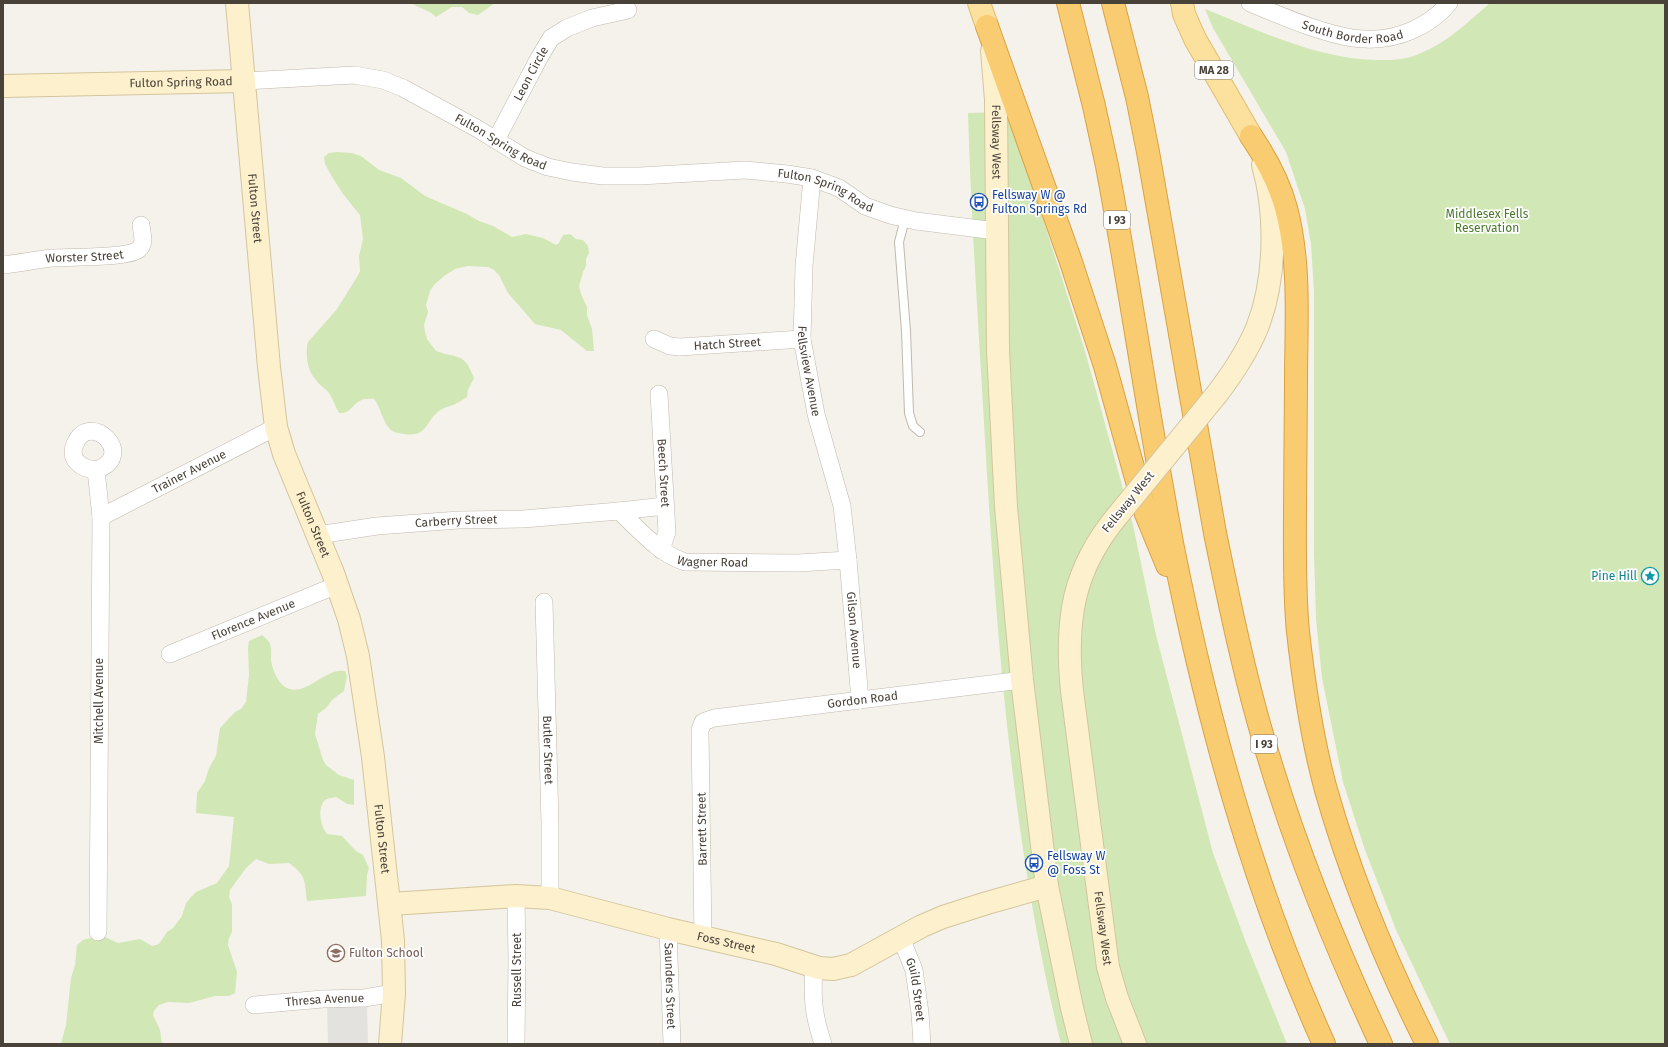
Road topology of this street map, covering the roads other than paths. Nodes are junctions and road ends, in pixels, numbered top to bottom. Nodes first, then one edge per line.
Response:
1 (237, 3) edge
2 (979, 3) edge
3 (1068, 3) edge
4 (1113, 3) edge
5 (1182, 3) edge
6 (1250, 3) edge
7 (1449, 3) edge
8 (628, 10) dead end
9 (987, 26) junction
10 (244, 81) junction
11 (3, 86) edge
12 (1251, 136) junction
13 (496, 140) junction
14 (812, 178) junction
15 (905, 219) junction
16 (141, 225) dead end
17 (996, 230) junction
18 (3, 265) edge
19 (654, 339) dead end
20 (802, 339) junction
21 (659, 394) dead end
22 (276, 427) junction
23 (920, 432) dead end
24 (96, 470) dead end
25 (665, 506) junction
26 (620, 511) junction
27 (101, 516) junction
28 (318, 535) junction
29 (661, 550) junction
30 (848, 560) junction
31 (337, 585) junction
32 (544, 602) dead end
33 (1189, 622) junction
34 (170, 654) dead end
35 (1022, 680) junction
36 (860, 700) junction
37 (703, 722) joint
38 (1047, 886) junction
39 (516, 896) junction
40 (550, 898) junction
41 (390, 904) junction
42 (668, 929) junction
43 (98, 932) dead end
44 (703, 938) junction
45 (901, 938) junction
46 (814, 966) junction
47 (394, 992) junction
48 (254, 1005) dead end
49 (390, 1044) edge
50 (516, 1044) edge
51 (672, 1044) edge
52 (823, 1044) edge
53 (922, 1044) edge
54 (1081, 1044) edge
55 (1135, 1044) edge
56 (1324, 1044) edge
57 (1381, 1044) edge
58 (1427, 1044) edge

1 - 10 main road, Fulton Street
2 - 9 main road, Fellsway West
3 - 33 highway, I 93
4 - 57 highway, I 93
5 - 12 main road, Fellsway West / MA 28
6 - 7 street, South Border Road
8 - 13 street, Leon Circle
9 - 17 main road, Fellsway West
9 - 33 highway
10 - 11 main road, Fulton Spring Road
10 - 13 street, Fulton Spring Road
10 - 22 main road, Fulton Street
12 - 55 main road, Fellsway West / MA 28, bridge
12 - 58 highway
13 - 14 street, Fulton Spring Road
14 - 15 street, Fulton Spring Road
14 - 20 street, Fellsview Avenue
15 - 17 street, Fulton Spring Road
15 - 23 lane
16 - 18 street, Worster Street
17 - 35 main road, Fellsway West
19 - 20 street, Hatch Street
20 - 30 street, Fellsview Avenue
21 - 25 street, Beech Street
22 - 27 street, Trainer Avenue
22 - 28 main road, Fulton Street
24 - 27 street, Mitchell Avenue
25 - 26 street
25 - 29 street, Beech Street
26 - 28 street, Carberry Street
26 - 29 street, Wagner Road
27 - 43 street, Mitchell Avenue
28 - 31 main road, Fulton Street
29 - 30 street, Wagner Road
30 - 36 street, Gilson Avenue
31 - 34 street, Florence Avenue
31 - 41 main road, Fulton Street
32 - 40 street, Butler Street
33 - 56 highway, I 93
35 - 36 street, Gordon Road
35 - 38 main road, Fellsway West
36 - 37 street, Gordon Road
37 - 44 street, Barrett Street
38 - 45 main road, Foss Street
38 - 54 main road, Fellsway West
39 - 40 main road, Foss Street
39 - 41 main road, Foss Street
39 - 50 street, Russell Street
40 - 42 main road, Foss Street
41 - 47 main road, Fulton Street
42 - 44 main road, Foss Street
42 - 51 street, Saunders Street
44 - 46 main road, Foss Street
45 - 46 main road, Foss Street
45 - 53 street, Guild Street
46 - 52 street
47 - 48 street, Thresa Avenue
47 - 49 main road, Fulton Street

